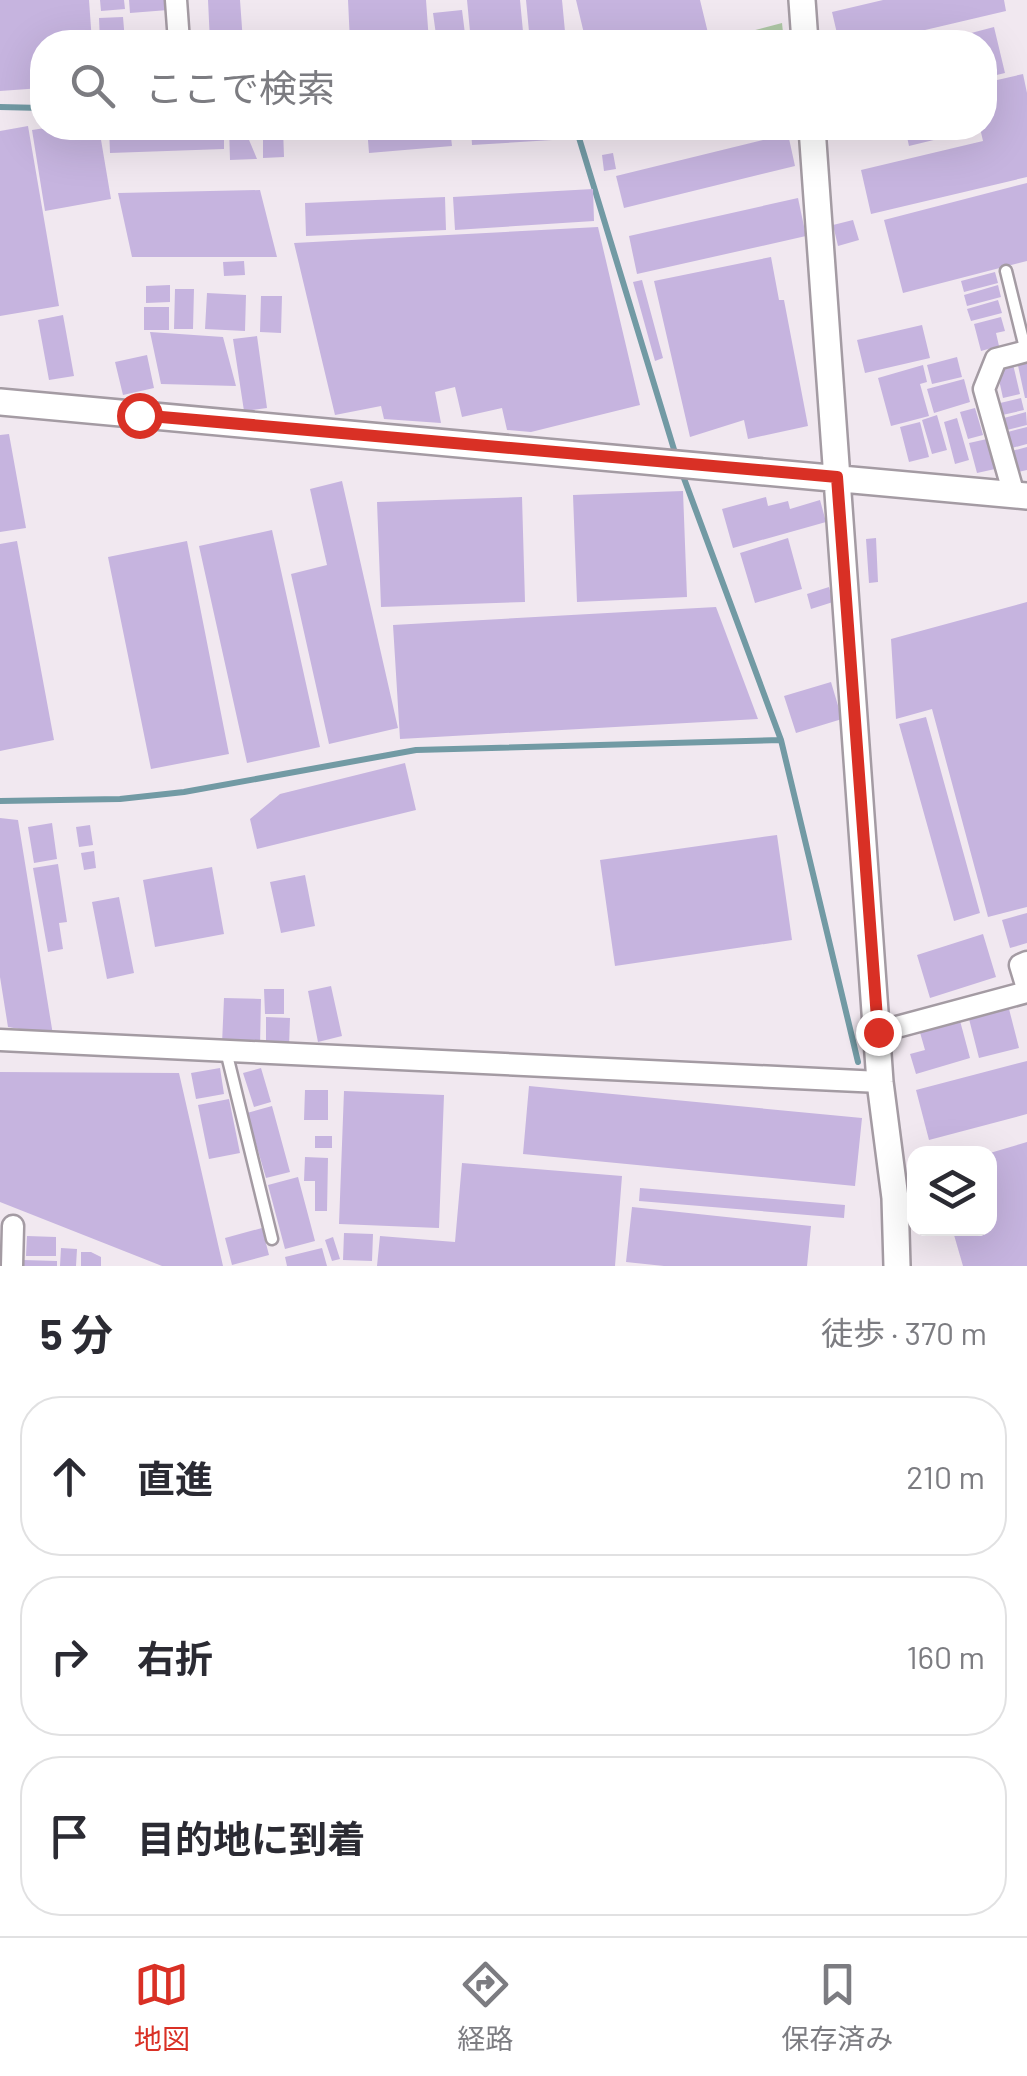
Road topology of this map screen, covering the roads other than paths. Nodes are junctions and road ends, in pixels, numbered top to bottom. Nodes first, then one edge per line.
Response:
1 (176, 0) edge
2 (802, 0) edge
3 (178, 30) edge
4 (805, 30) edge
5 (813, 140) edge
6 (1006, 271) dead end
7 (1026, 351) edge
8 (0, 402) edge
9 (837, 477) junction
10 (1021, 495) edge
11 (1027, 962) edge
12 (1027, 990) edge
13 (878, 1032) junction
14 (0, 1040) edge
15 (226, 1050) junction
16 (880, 1082) junction
17 (13, 1226) dead end
18 (272, 1239) dead end
19 (12, 1266) edge
20 (897, 1266) edge

1 - 3 street
2 - 4 street
5 - 9 street
6 - 7 lane
7 - 10 street
8 - 9 street
9 - 10 street
9 - 13 street
11 - 12 street
12 - 13 street
13 - 16 street
14 - 15 street
15 - 16 street
15 - 18 lane
16 - 20 street
17 - 19 street

